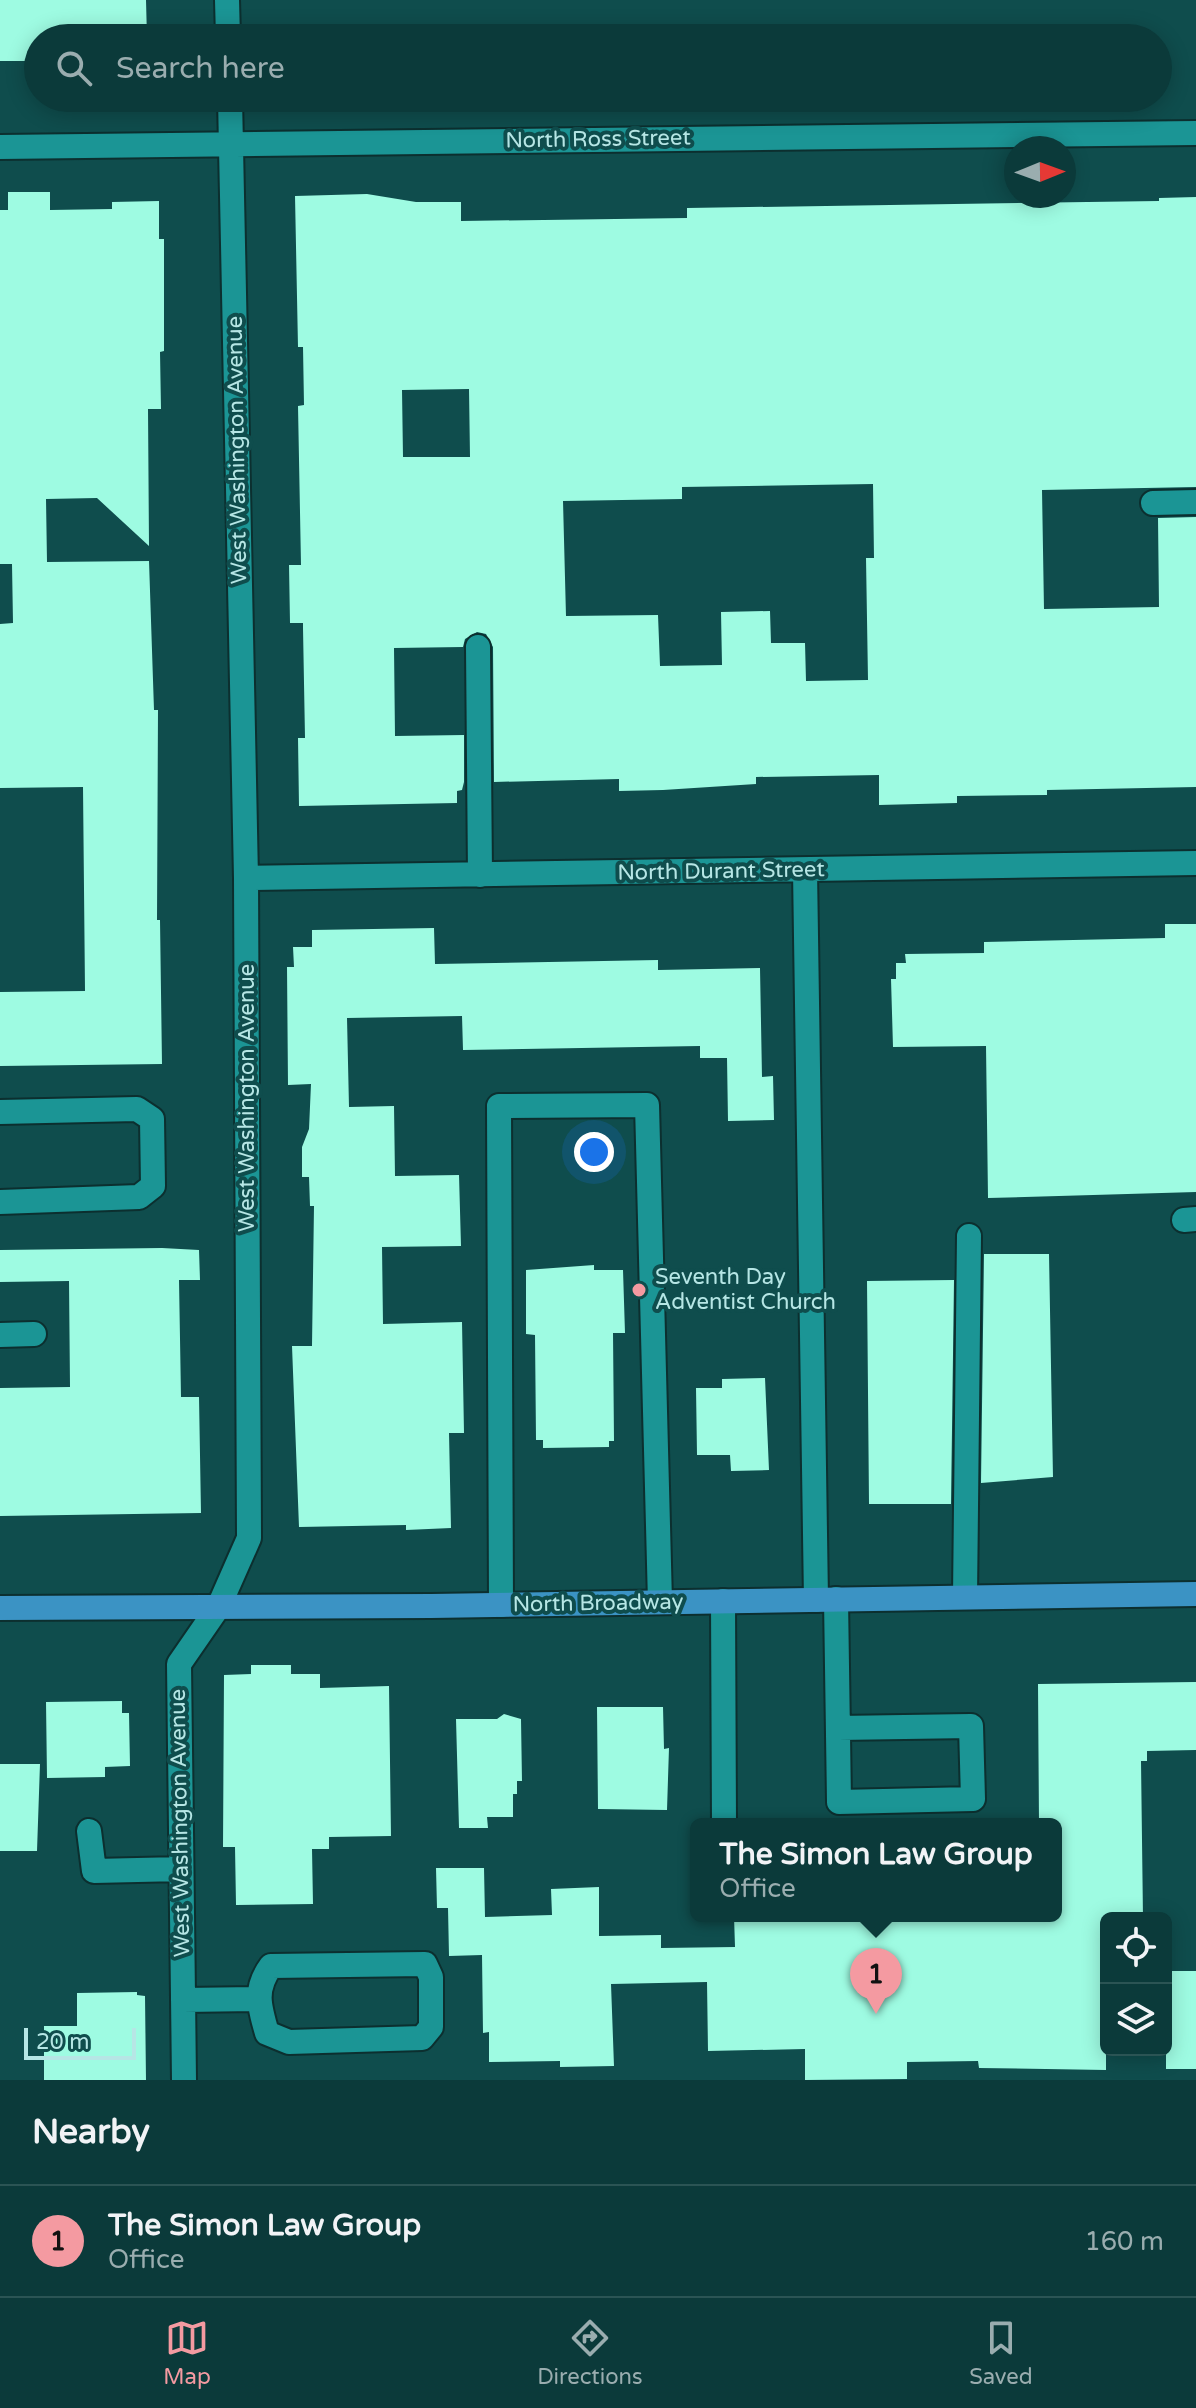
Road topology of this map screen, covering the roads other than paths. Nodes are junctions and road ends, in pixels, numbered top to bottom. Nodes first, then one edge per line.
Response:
1 (227, 0) edge
2 (228, 24) edge
3 (230, 112) edge
4 (1196, 133) edge
5 (231, 143) junction
6 (0, 147) edge
7 (1196, 502) edge
8 (1153, 503) dead end
9 (478, 647) dead end
10 (1196, 863) edge
11 (805, 870) junction
12 (480, 875) junction
13 (246, 878) junction
14 (0, 1112) edge
15 (0, 1202) edge
16 (969, 1236) dead end
17 (34, 1334) dead end
18 (0, 1335) edge
19 (1196, 1594) edge
20 (965, 1597) junction
21 (826, 1600) junction
22 (723, 1601) junction
23 (660, 1602) junction
24 (501, 1605) junction
25 (219, 1606) junction
26 (0, 1608) edge
27 (838, 1728) junction
28 (724, 1818) edge
29 (89, 1831) dead end
30 (181, 1869) junction
31 (257, 1999) junction
32 (183, 2000) junction
33 (184, 2080) edge

1 - 2 street
3 - 5 street, West Washington Avenue
4 - 5 street, North Ross Street
5 - 6 street, North Ross Street
5 - 13 street, West Washington Avenue
7 - 8 street
9 - 12 street
10 - 11 street, North Durant Street
11 - 12 street, North Durant Street
11 - 21 street
12 - 13 street, North Durant Street
13 - 25 street, West Washington Avenue
14 - 15 street
16 - 20 street
17 - 18 street
19 - 20 main road, North Broadway
20 - 21 main road, North Broadway
21 - 22 main road, North Broadway
21 - 27 street
22 - 23 main road, North Broadway
22 - 28 street
23 - 24 main road, North Broadway
23 - 24 street
24 - 25 main road, North Broadway
25 - 26 main road, North Broadway
25 - 30 street, West Washington Avenue
27 - 27 street
29 - 30 street
30 - 32 street, West Washington Avenue
31 - 31 street
31 - 32 street
32 - 33 street, West Washington Avenue

